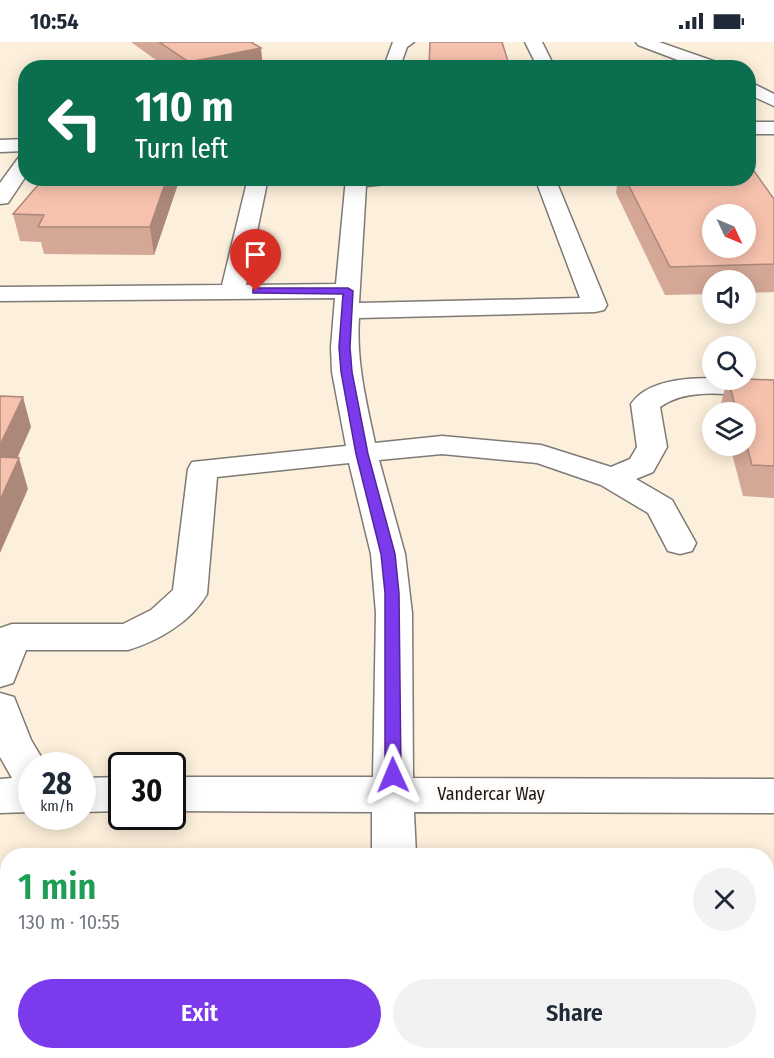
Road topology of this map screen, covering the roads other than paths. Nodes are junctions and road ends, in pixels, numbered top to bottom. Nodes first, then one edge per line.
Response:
1 (534, 42) edge
2 (644, 42) edge
3 (402, 43) edge
4 (394, 60) edge
5 (543, 60) edge
6 (694, 60) edge
7 (756, 91) edge
8 (774, 102) edge
9 (756, 128) edge
10 (774, 128) edge
11 (18, 145) edge
12 (0, 146) edge
13 (18, 172) edge
14 (256, 186) edge
15 (356, 186) edge
16 (549, 186) edge
17 (0, 198) edge
18 (233, 291) junction
19 (0, 294) edge
20 (348, 301) junction
21 (774, 390) edge
22 (362, 454) junction
23 (612, 478) junction
24 (680, 543) dead end
25 (0, 673) edge
26 (0, 708) edge
27 (18, 753) edge
28 (393, 793) junction
29 (186, 794) edge
30 (0, 795) edge
31 (18, 795) edge
32 (774, 796) edge
33 (394, 848) edge

1 - 5 street
2 - 6 street
3 - 4 street
7 - 8 street
9 - 10 street
11 - 12 street
13 - 17 street
14 - 18 street
15 - 20 street
16 - 20 street
18 - 19 street
18 - 20 street
20 - 22 street
21 - 23 street
22 - 23 street
22 - 25 street
22 - 28 street
23 - 24 street
26 - 27 street
28 - 29 street, Vandercar Way
28 - 32 street, Vandercar Way
28 - 33 street
30 - 31 street

